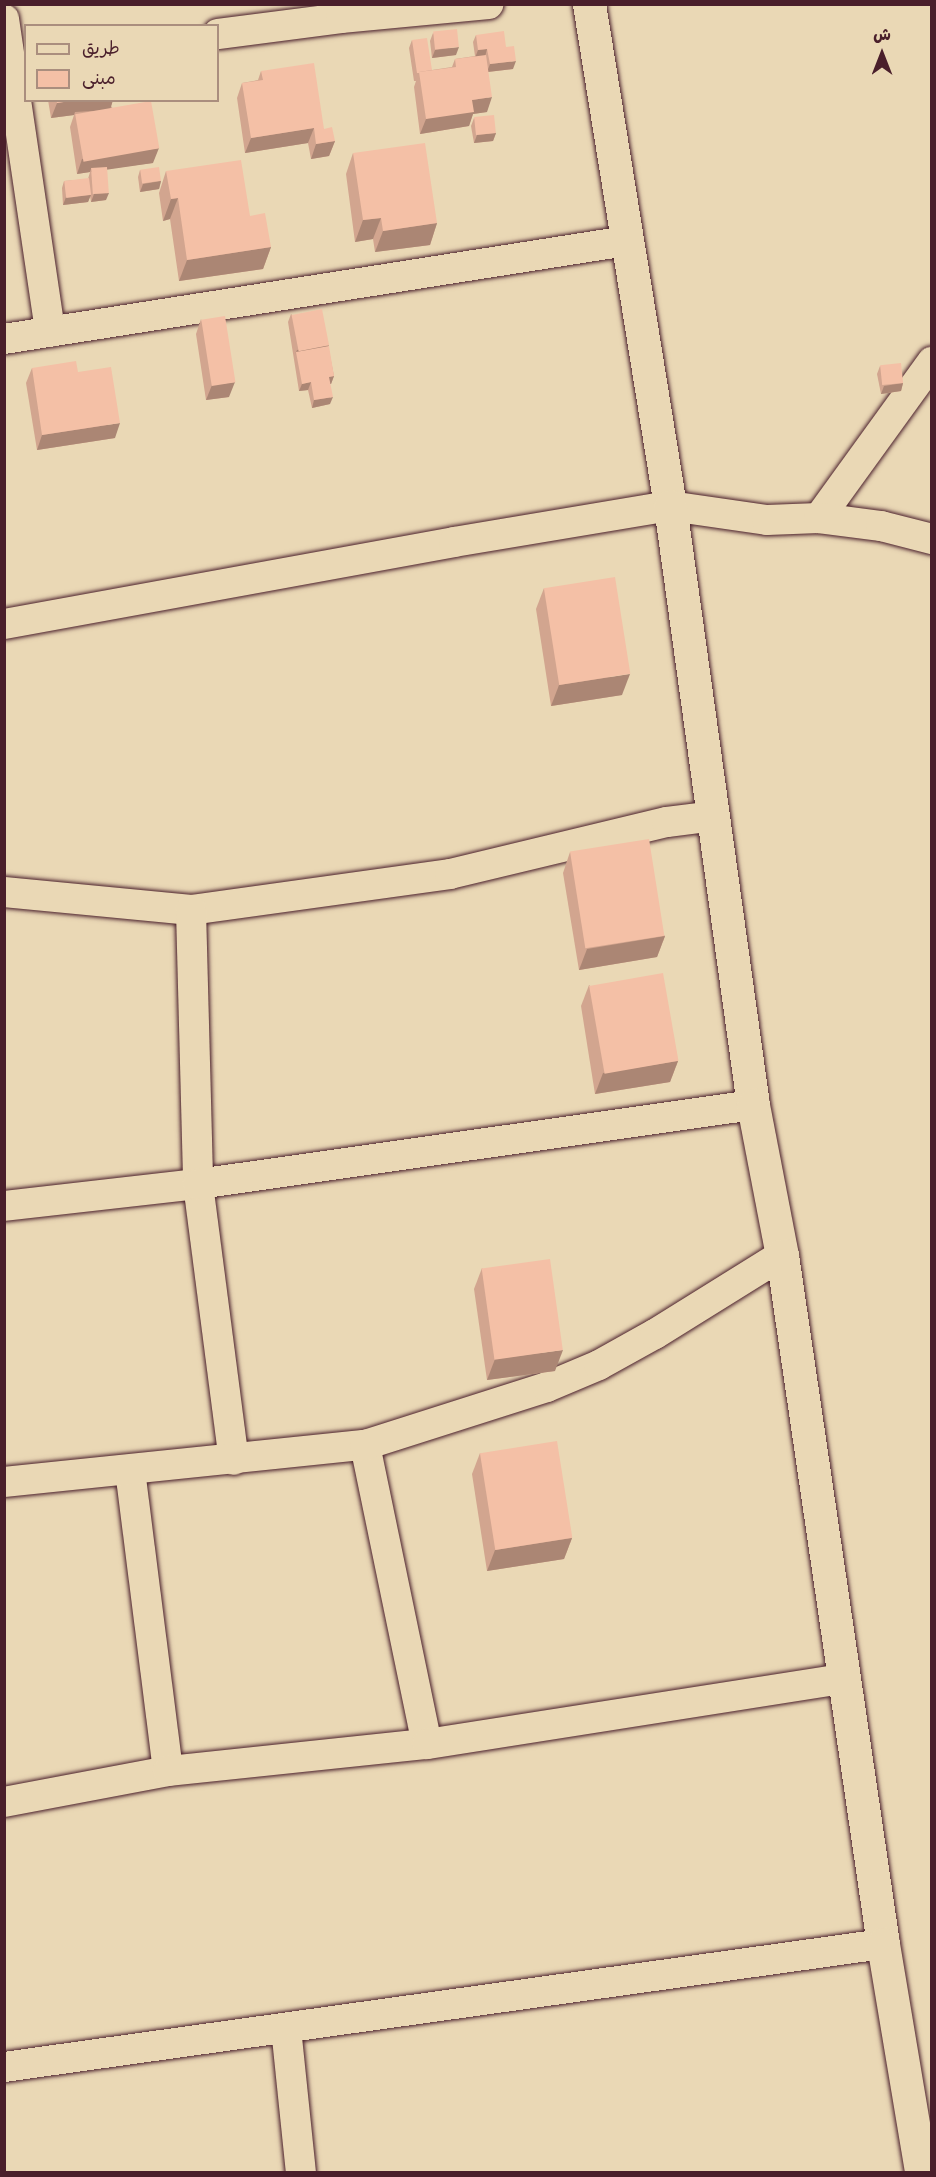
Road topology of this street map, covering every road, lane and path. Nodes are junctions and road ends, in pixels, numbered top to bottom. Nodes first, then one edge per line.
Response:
1 (488, 4) edge
2 (589, 4) edge
3 (4, 18) edge
4 (219, 34) edge
5 (14, 62) edge
6 (626, 240) junction
7 (50, 332) junction
8 (4, 339) edge
9 (932, 362) edge
10 (670, 507) junction
11 (819, 518) junction
12 (932, 539) edge
13 (4, 624) edge
14 (714, 816) junction
15 (4, 892) edge
16 (191, 910) junction
17 (753, 1105) junction
18 (198, 1184) junction
19 (4, 1206) edge
20 (782, 1255) junction
21 (365, 1445) junction
22 (234, 1460) junction
23 (130, 1470) junction
24 (4, 1482) edge
25 (843, 1679) junction
26 (427, 1744) junction
27 (168, 1771) junction
28 (4, 1802) edge
29 (883, 1944) junction
30 (285, 2028) junction
31 (4, 2067) edge
32 (301, 2172) edge
33 (921, 2172) edge

1 - 4 street
2 - 6 street
3 - 5 street
5 - 7 street
6 - 7 street
6 - 10 street
7 - 8 street
9 - 11 street
10 - 11 street
10 - 13 street
10 - 14 street
11 - 12 street
14 - 16 street
14 - 17 street
15 - 16 street
16 - 18 street
17 - 18 street
17 - 20 street
18 - 19 street
18 - 22 street
20 - 21 street
20 - 25 street
21 - 22 street
21 - 26 street
22 - 23 street
23 - 24 street
23 - 27 street
25 - 26 street
25 - 29 street
26 - 27 street
27 - 28 street
29 - 30 street
29 - 33 street
30 - 31 street
30 - 32 street

